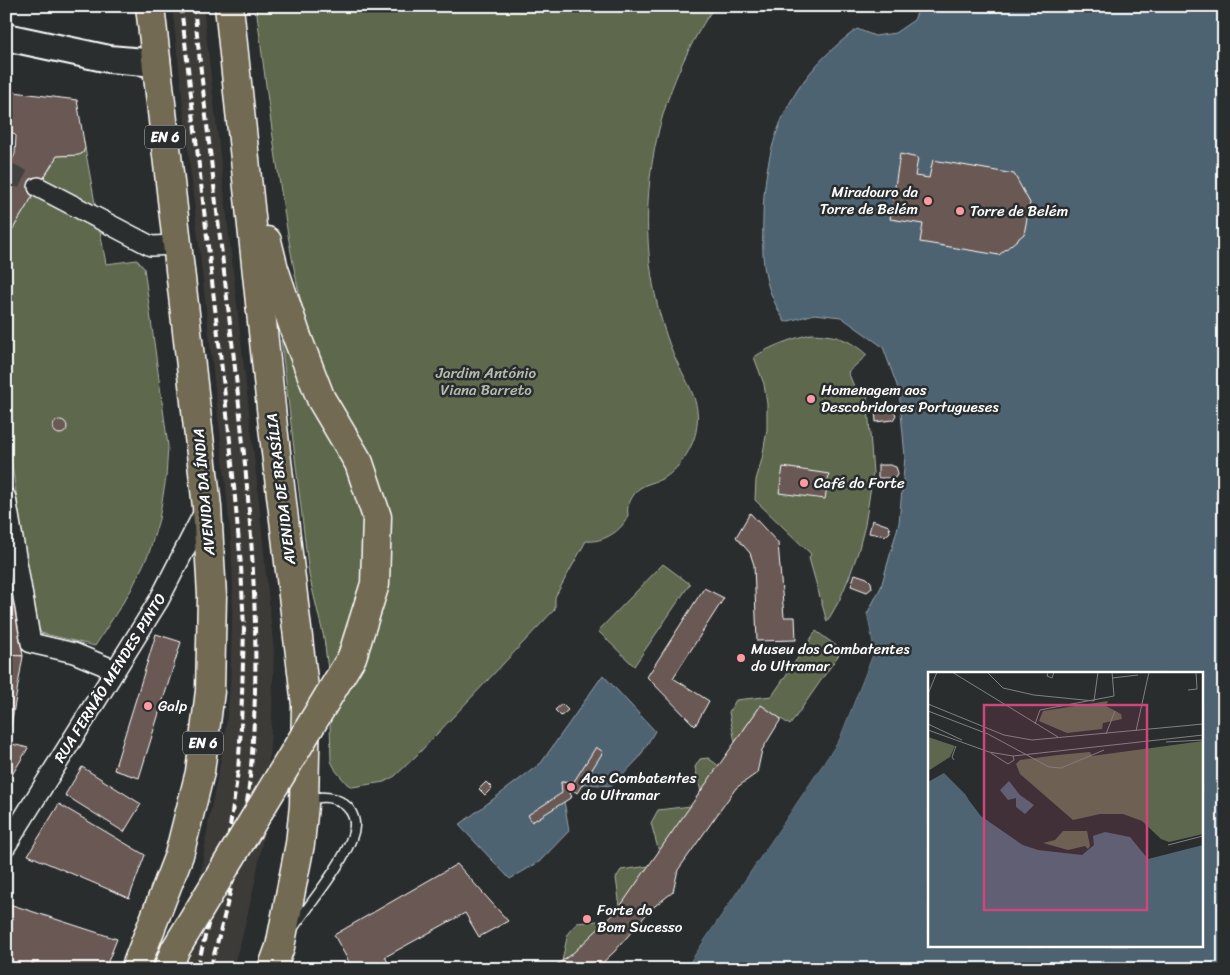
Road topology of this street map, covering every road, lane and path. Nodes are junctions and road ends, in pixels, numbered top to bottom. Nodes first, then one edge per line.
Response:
1 (150, 6) edge
2 (229, 6) edge
3 (6, 37) edge
4 (157, 63) junction
5 (244, 151) junction
6 (38, 187) tunnel mouth
7 (177, 246) junction
8 (6, 498) edge
9 (206, 507) junction
10 (115, 670) junction
11 (304, 805) junction
12 (6, 846) edge
13 (276, 958) edge
14 (135, 969) edge
15 (168, 969) edge

1 - 4 main road, AVENIDA DA ÍNDIA / EN 6
2 - 5 main road, AVENIDA DE BRASÍLIA
3 - 4 street
4 - 7 main road, AVENIDA DA ÍNDIA / EN 6
5 - 11 main road, AVENIDA DE BRASÍLIA
5 - 15 main road, bridge
6 - 7 street
7 - 9 main road, AVENIDA DA ÍNDIA / EN 6
8 - 10 street
9 - 10 street, RUA FERNÃO MENDES PINTO
9 - 14 main road, AVENIDA DA ÍNDIA / EN 6
10 - 12 street, RUA FERNÃO MENDES PINTO
11 - 13 main road, AVENIDA DE BRASÍLIA
11 - 13 lane

